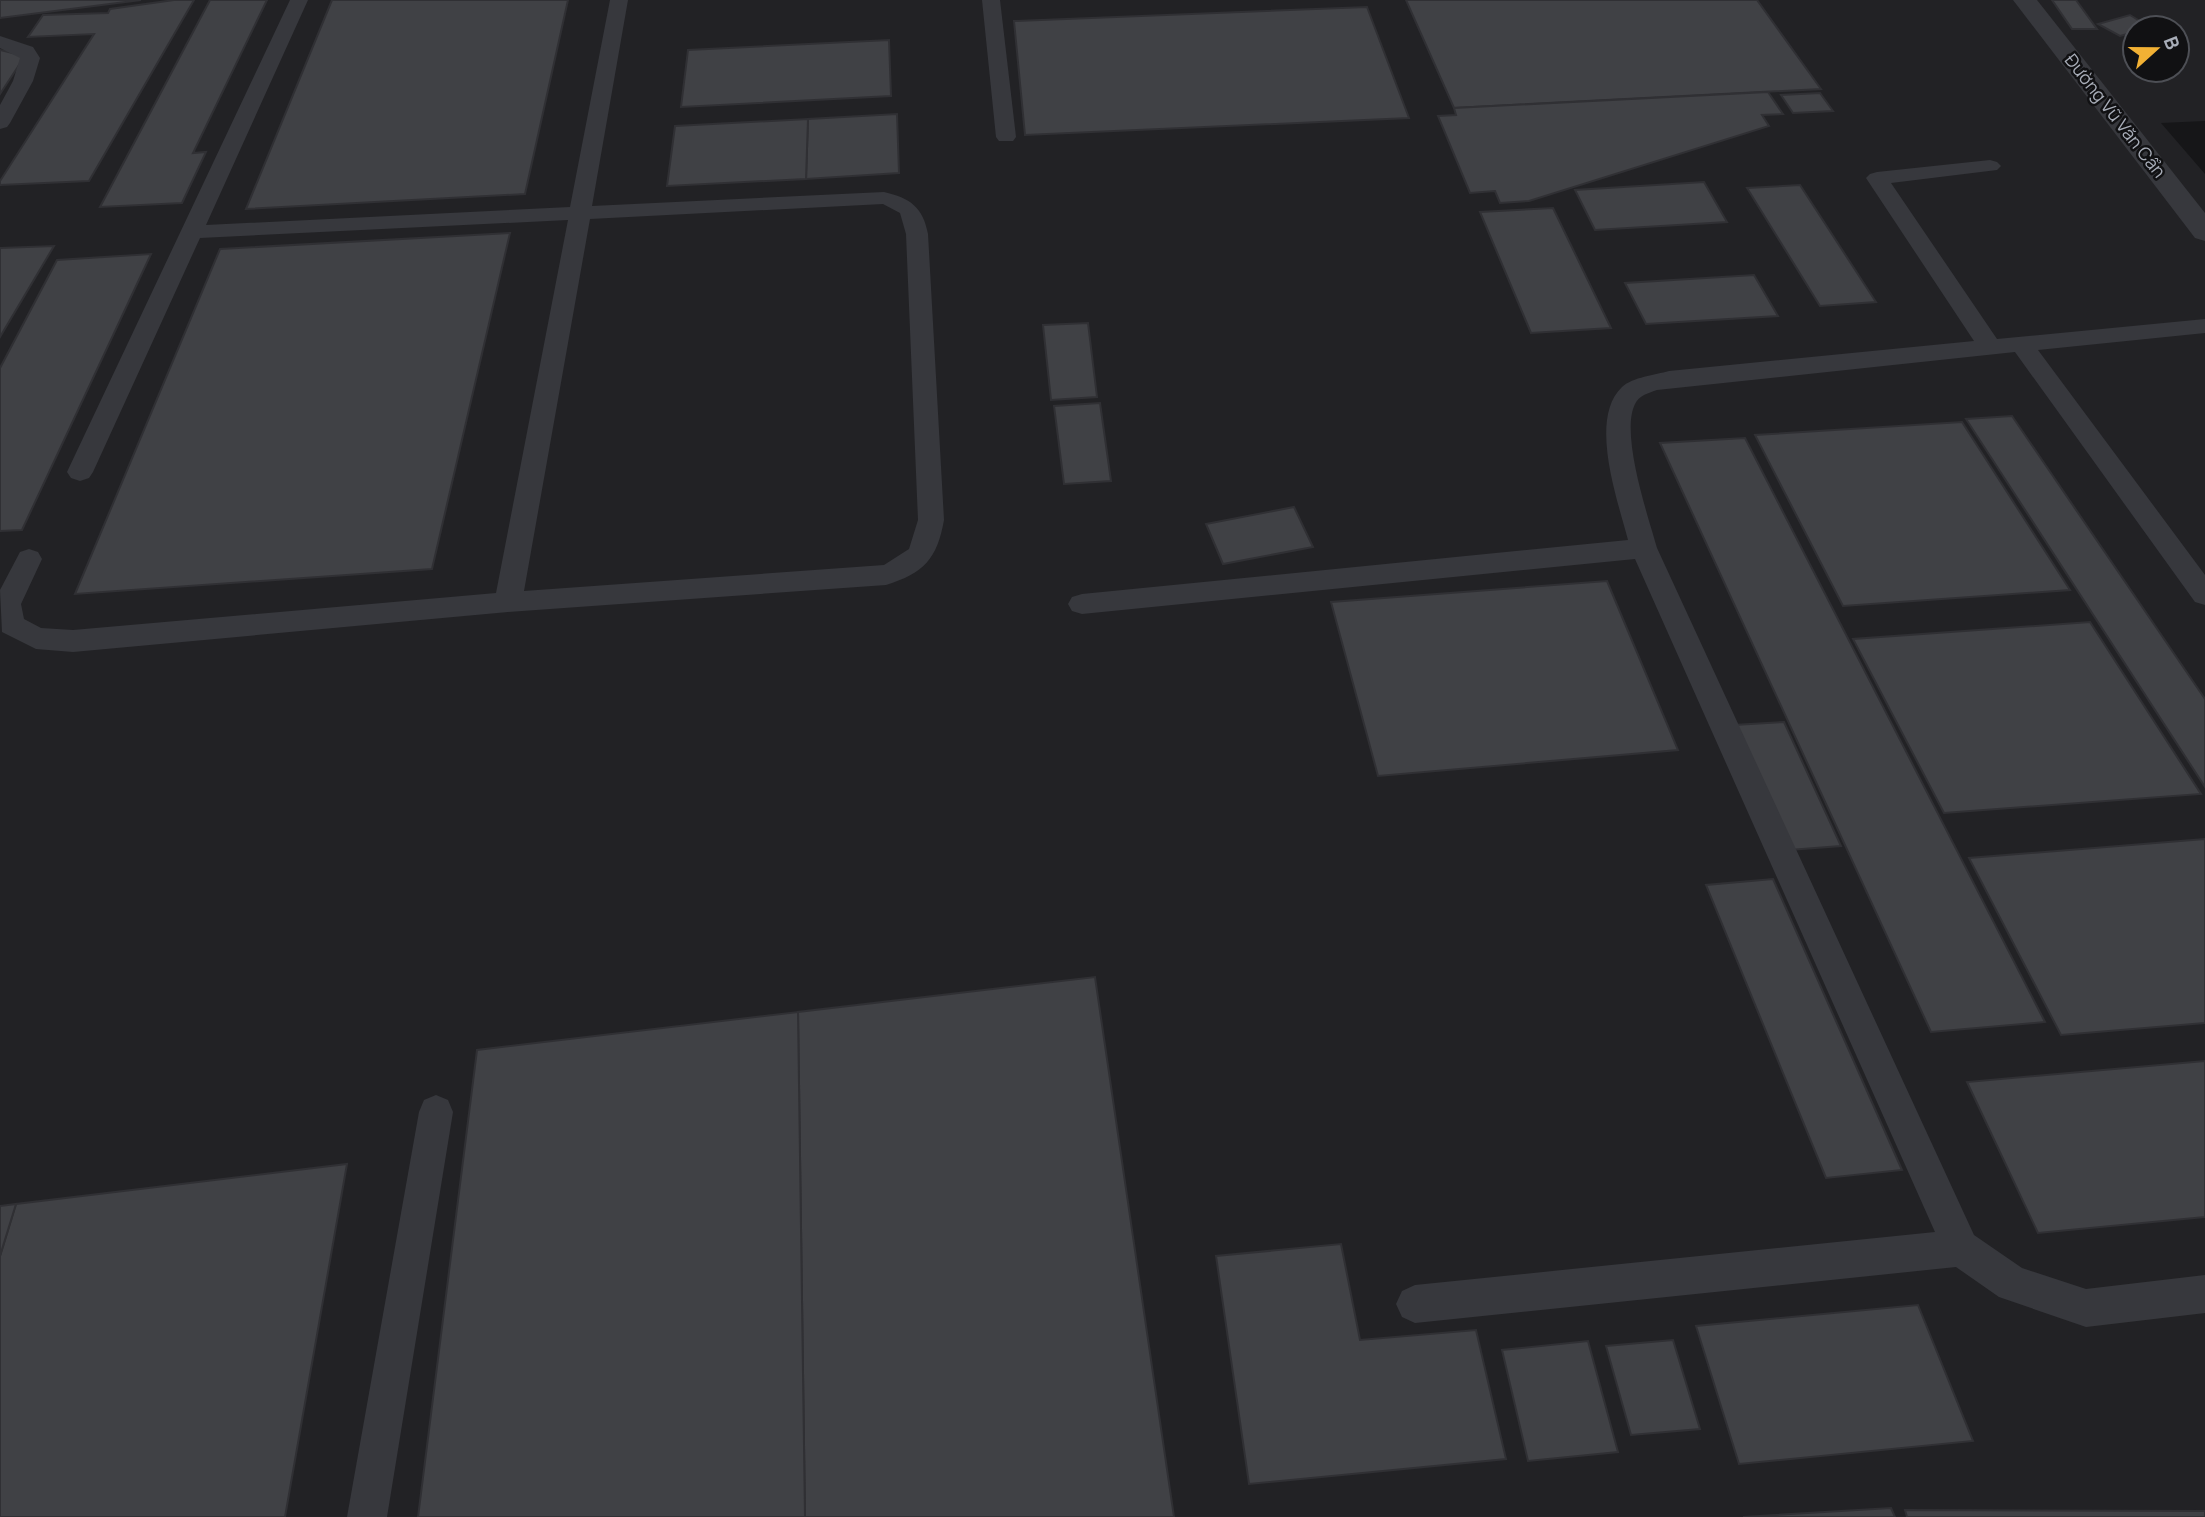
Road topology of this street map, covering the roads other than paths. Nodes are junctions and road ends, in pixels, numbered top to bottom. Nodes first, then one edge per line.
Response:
1 (299, 0) edge
2 (619, 0) edge
3 (991, 0) edge
4 (2025, 0) edge
5 (0, 42) edge
6 (0, 122) edge
7 (1006, 137) dead end
8 (1990, 166) dead end
9 (580, 211) junction
10 (191, 232) junction
11 (2205, 232) edge
12 (2205, 326) edge
13 (2021, 344) junction
14 (1990, 348) junction
15 (80, 472) dead end
16 (1644, 548) junction
17 (29, 559) dead end
18 (2205, 595) edge
19 (508, 602) junction
20 (1082, 604) dead end
21 (436, 1112) dead end
22 (1961, 1248) junction
23 (2205, 1294) edge
24 (1415, 1304) dead end
25 (367, 1517) edge

1 - 10 lane
2 - 9 lane
3 - 7 lane
4 - 11 street, Đường Vũ Văn Cẩn
5 - 6 lane
8 - 14 lane
9 - 10 lane
9 - 19 lane
9 - 19 lane
10 - 15 lane
12 - 13 lane
13 - 14 lane
13 - 18 lane
14 - 16 lane
16 - 20 lane
16 - 22 lane
17 - 19 lane
21 - 25 lane
22 - 23 lane
22 - 24 lane

